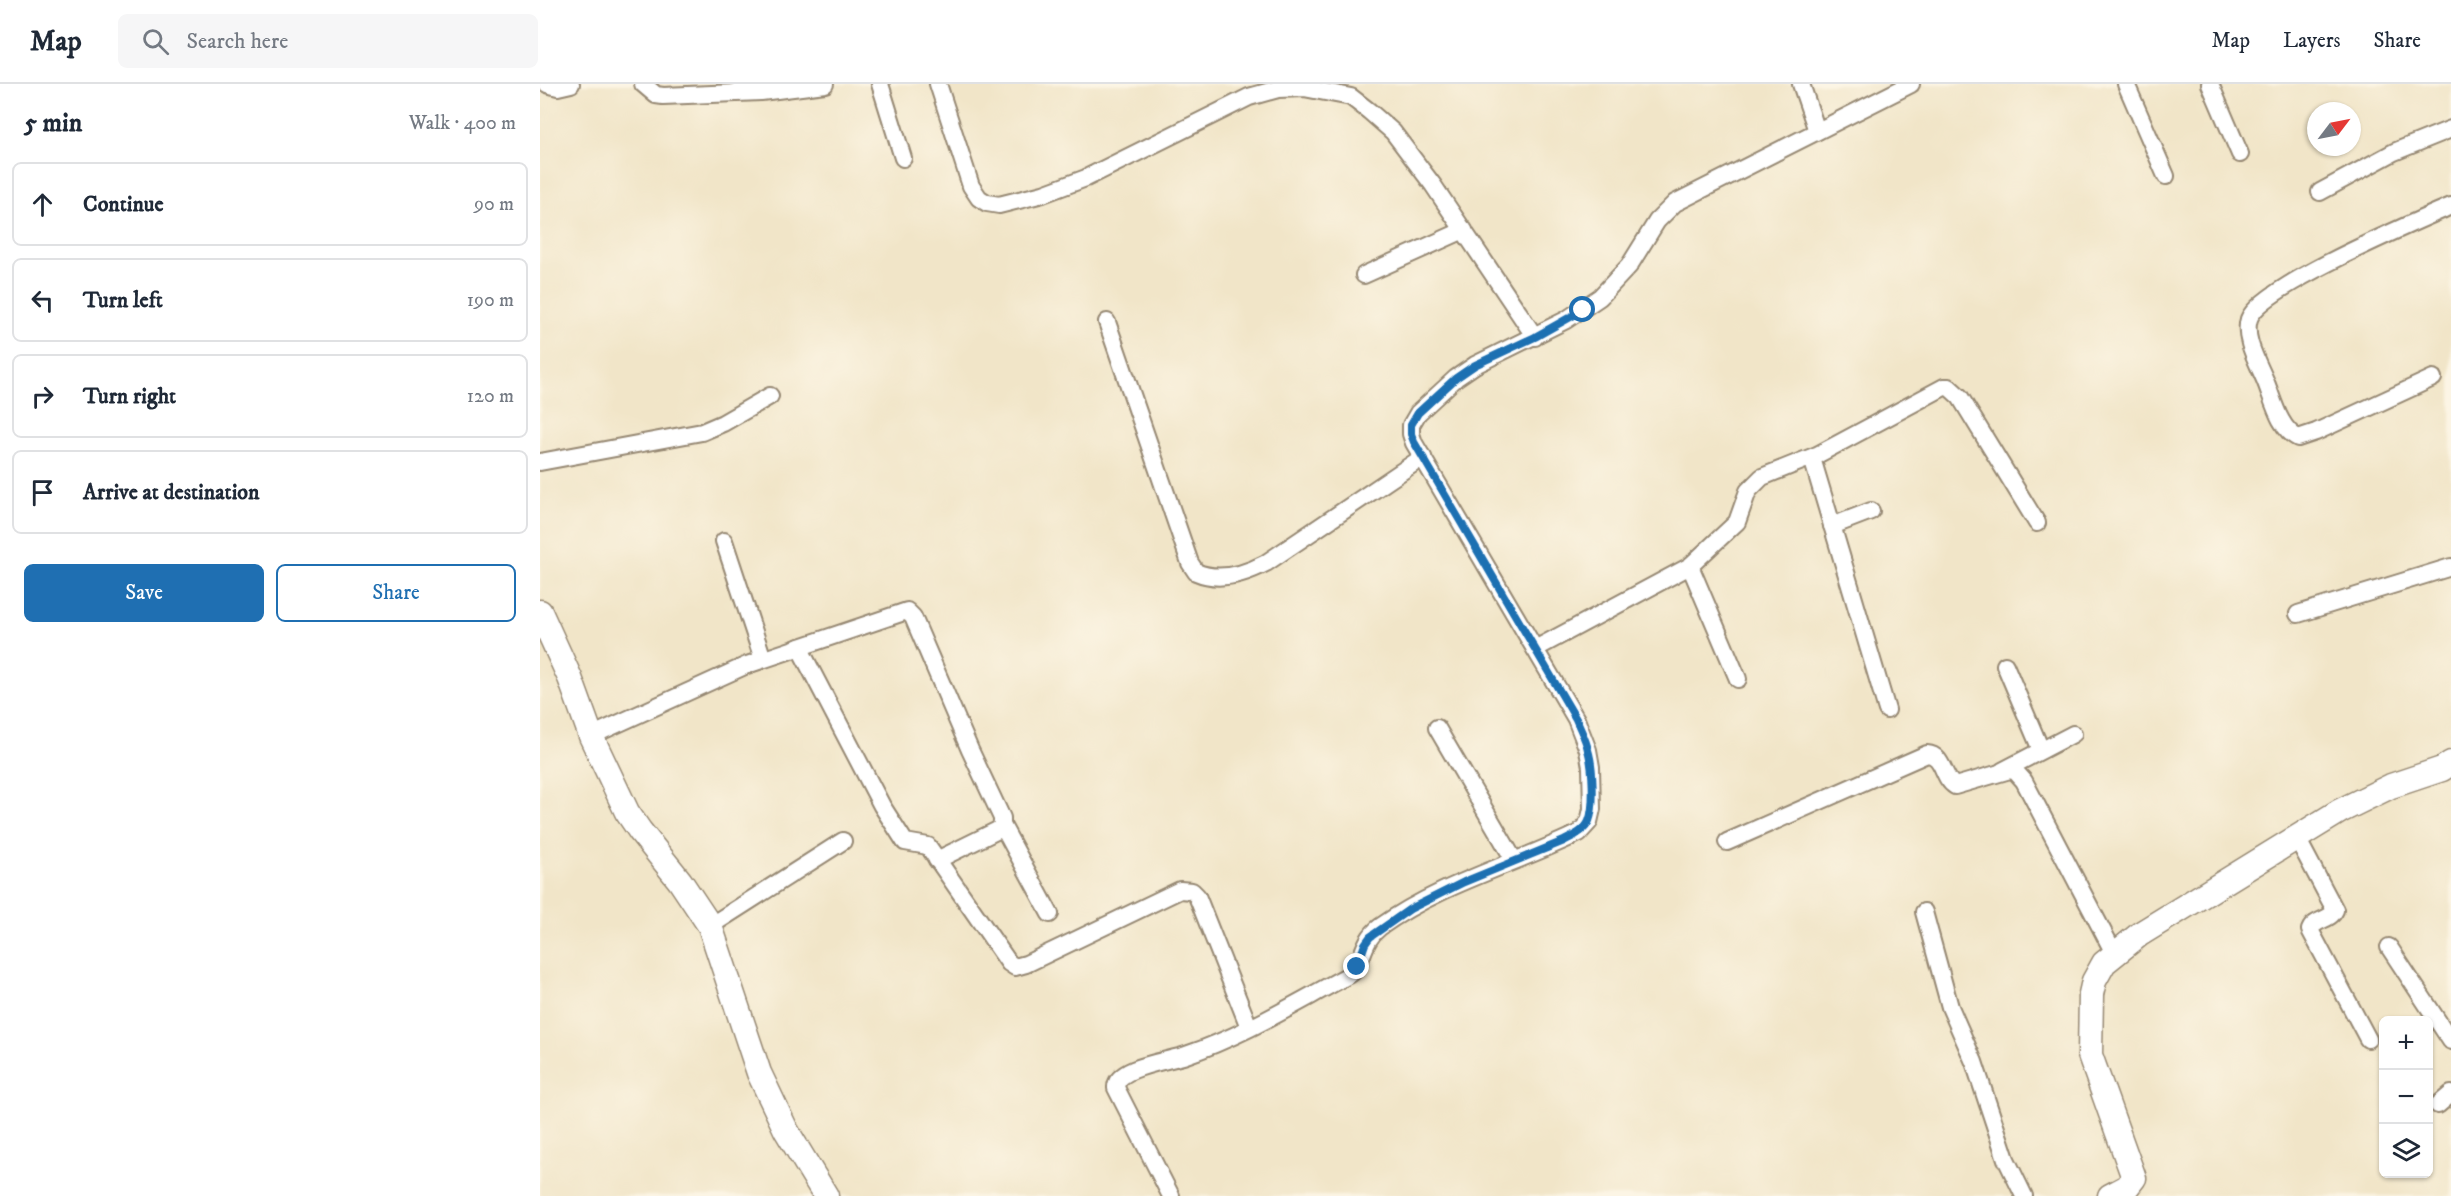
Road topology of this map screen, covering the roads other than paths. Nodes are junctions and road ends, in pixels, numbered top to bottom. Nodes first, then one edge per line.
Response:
1 (547, 84) edge
2 (571, 84) edge
3 (643, 84) edge
4 (825, 84) edge
5 (880, 84) edge
6 (938, 84) edge
7 (1801, 84) edge
8 (1911, 84) edge
9 (2126, 84) edge
10 (2210, 84) edge
11 (1285, 86) edge
12 (1352, 91) edge
13 (2451, 129) edge
14 (1817, 131) junction
15 (2240, 154) dead end
16 (903, 158) dead end
17 (2166, 176) dead end
18 (2320, 192) dead end
19 (2451, 206) edge
20 (1464, 230) junction
21 (1364, 275) dead end
22 (1107, 322) dead end
23 (1535, 337) junction
24 (2433, 378) dead end
25 (771, 396) dead end
26 (1423, 457) junction
27 (1812, 458) junction
28 (540, 462) edge
29 (1871, 511) dead end
30 (2037, 523) dead end
31 (1832, 526) junction
32 (724, 541) dead end
33 (1690, 566) junction
34 (2451, 567) edge
35 (540, 612) edge
36 (2298, 614) dead end
37 (799, 647) junction
38 (1535, 649) junction
39 (763, 659) junction
40 (2005, 665) dead end
41 (1738, 679) dead end
42 (1887, 710) dead end
43 (1437, 728) dead end
44 (2073, 734) dead end
45 (591, 736) junction
46 (2041, 750) junction
47 (2451, 763) edge
48 (2002, 771) junction
49 (1002, 825) junction
50 (2297, 838) junction
51 (843, 841) dead end
52 (1728, 842) dead end
53 (937, 860) junction
54 (1514, 860) junction
55 (1924, 912) dead end
56 (1050, 914) dead end
57 (710, 926) junction
58 (2389, 947) dead end
59 (2114, 954) junction
60 (1249, 1027) junction
61 (2368, 1039) dead end
62 (2451, 1041) edge
63 (826, 1196) edge
64 (1171, 1196) edge
65 (2024, 1196) edge
66 (2110, 1196) edge

1 - 2 street
3 - 4 street
5 - 16 street
6 - 11 street
7 - 14 street
8 - 14 street
9 - 17 street
10 - 15 street
11 - 12 street
12 - 20 street
13 - 18 street
14 - 23 street
19 - 24 street
20 - 21 street
20 - 23 street
22 - 26 street
23 - 26 street
25 - 28 street
26 - 38 street
27 - 30 street
27 - 31 street
27 - 33 street
29 - 31 street
31 - 42 street
32 - 39 street
33 - 38 street
33 - 41 street
34 - 36 street
35 - 45 street
37 - 39 street
37 - 49 street
37 - 53 street
38 - 54 street
39 - 45 street
40 - 46 street
43 - 54 street
44 - 46 street
45 - 57 street
46 - 48 street
47 - 50 street
48 - 52 street
48 - 59 street
49 - 53 street
49 - 56 street
50 - 59 street
50 - 61 street
51 - 57 street
53 - 60 street
54 - 60 street
55 - 65 street
57 - 63 street
58 - 62 street
59 - 66 street
60 - 64 street

